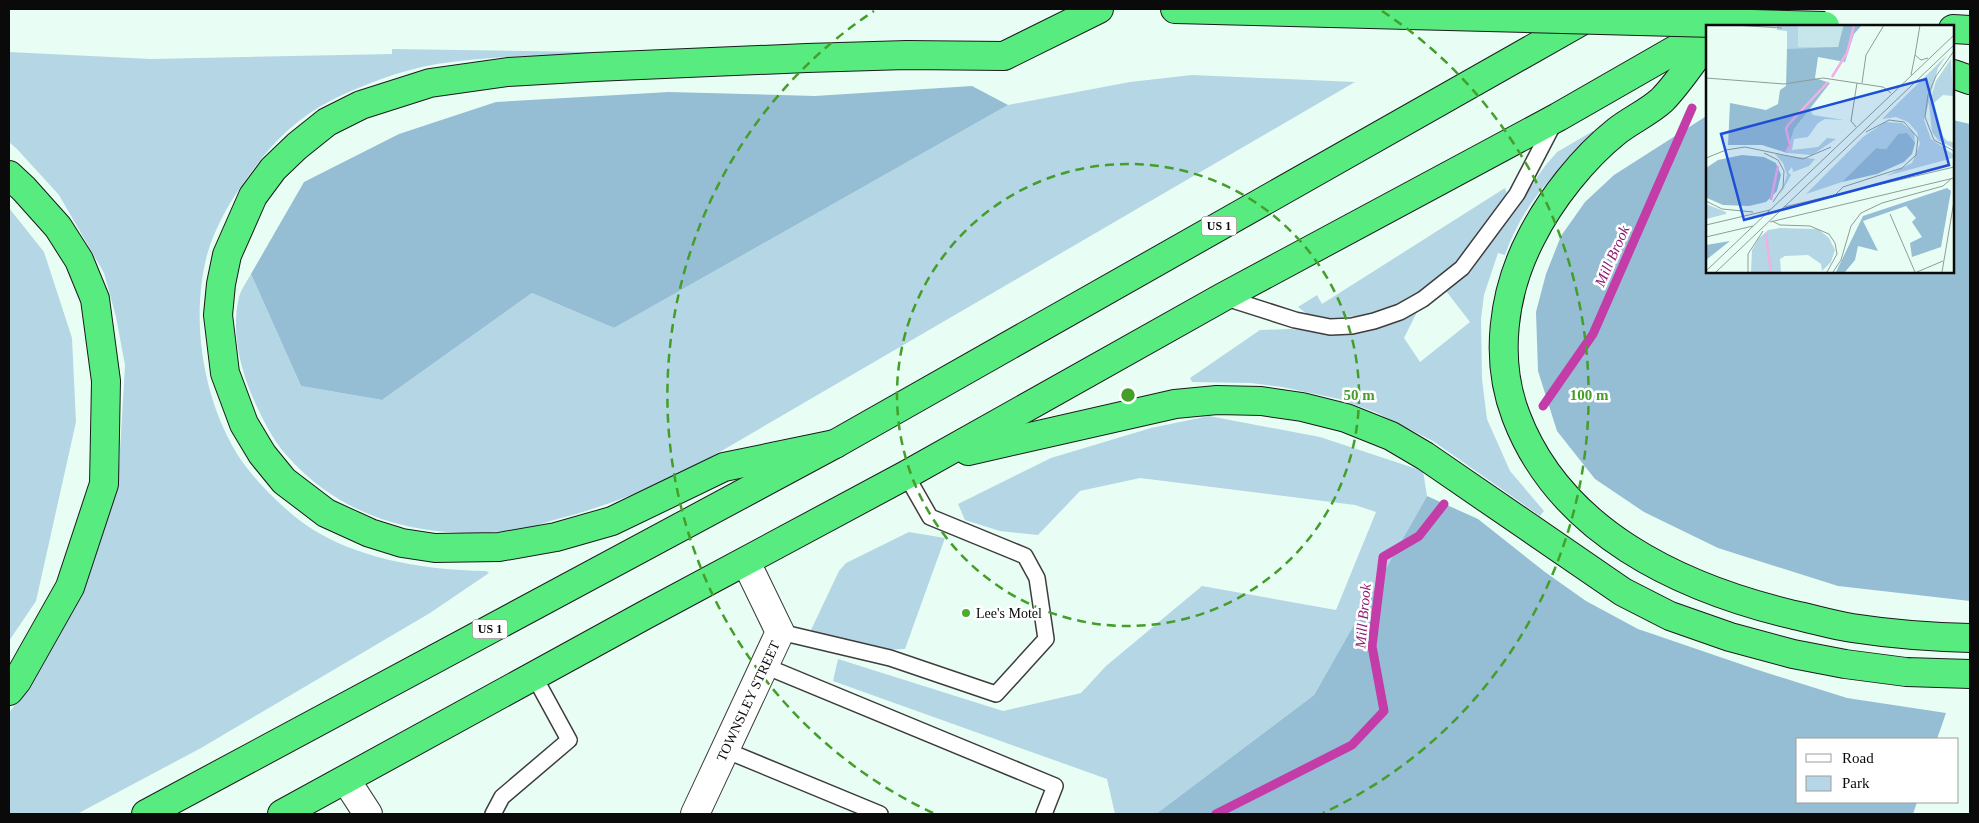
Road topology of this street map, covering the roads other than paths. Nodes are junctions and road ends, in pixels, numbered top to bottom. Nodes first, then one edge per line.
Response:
1 (1098, 9) edge
2 (1174, 9) edge
3 (1604, 9) edge
4 (1748, 9) edge
5 (1722, 25) edge
6 (1787, 25) edge
7 (1954, 29) edge
8 (1970, 30) edge
9 (1706, 34) edge
10 (1706, 41) edge
11 (1954, 74) edge
12 (1970, 80) edge
13 (1558, 117) junction
14 (9, 175) edge
15 (1223, 297) junction
16 (835, 444) junction
17 (937, 458) junction
18 (906, 475) junction
19 (746, 562) junction
20 (780, 632) junction
21 (1970, 638) edge
22 (765, 666) junction
23 (1970, 674) edge
24 (534, 676) junction
25 (9, 691) edge
26 (725, 750) junction
27 (346, 780) junction
28 (146, 814) edge
29 (282, 814) edge
30 (368, 814) edge
31 (493, 814) edge
32 (695, 814) edge
33 (880, 814) edge
34 (1044, 814) edge

1 - 16 highway
2 - 6 highway, bridge
3 - 16 highway, US 1
4 - 5 highway
7 - 8 highway
9 - 13 highway
10 - 21 highway
11 - 12 highway
13 - 15 highway
13 - 15 lane
14 - 25 highway
15 - 17 highway
16 - 28 highway, US 1
17 - 18 highway
17 - 23 highway
18 - 19 highway
18 - 20 lane
19 - 20 street, TOWNSLEY STREET
19 - 24 highway
20 - 22 street, TOWNSLEY STREET
22 - 26 street, TOWNSLEY STREET
22 - 34 lane
24 - 27 highway
24 - 31 lane
26 - 32 street, TOWNSLEY STREET
26 - 33 lane
27 - 29 highway
27 - 30 street

